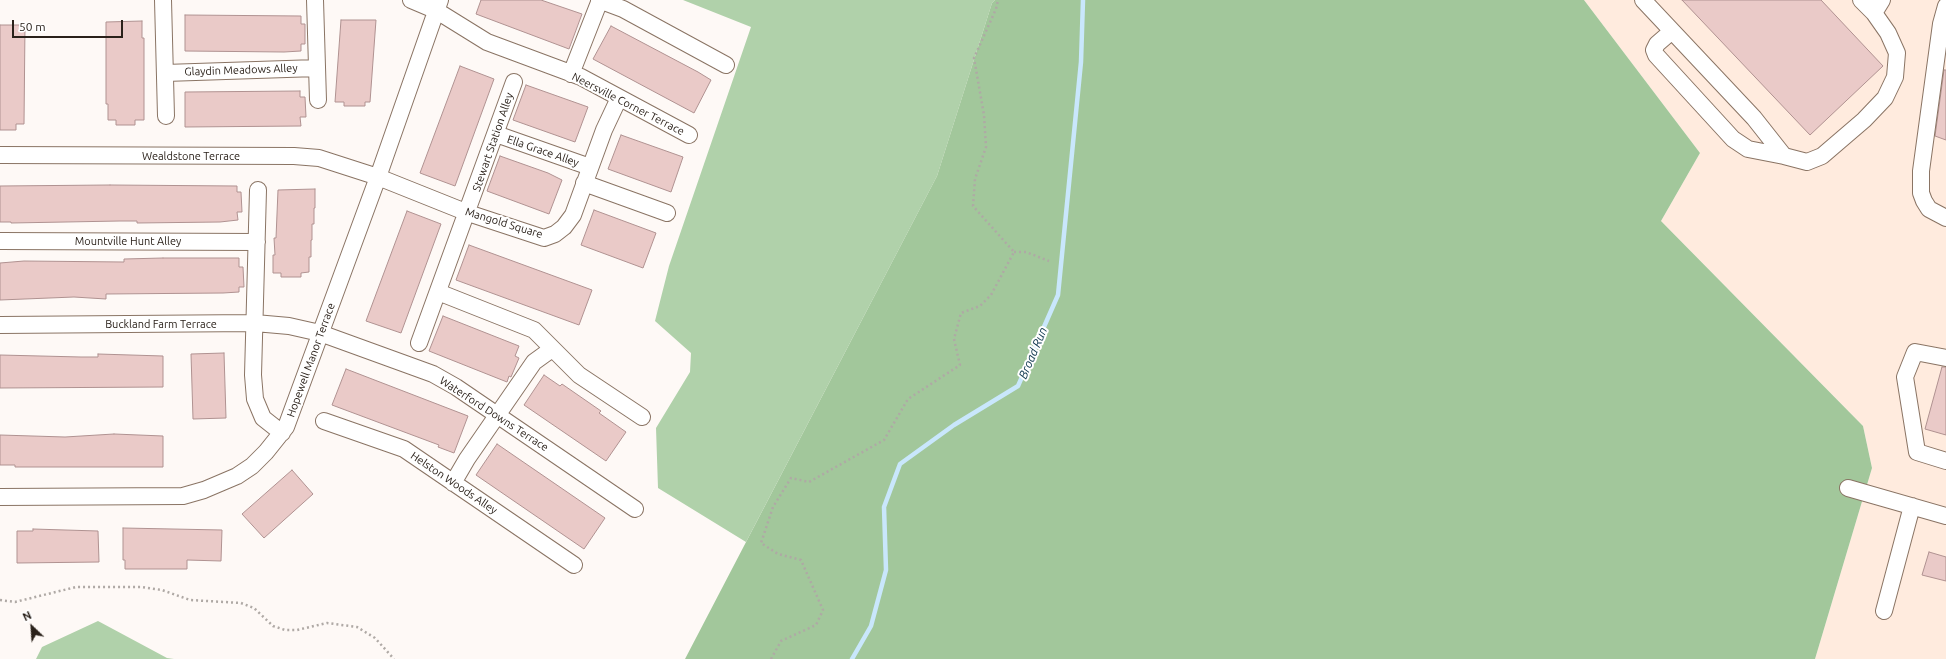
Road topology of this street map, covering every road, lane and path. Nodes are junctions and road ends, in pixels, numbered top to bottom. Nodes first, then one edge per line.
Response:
1 (162, 0) edge
2 (315, 0) edge
3 (412, 0) edge
4 (599, 0) edge
5 (998, 0) edge
6 (1643, 0) edge
7 (1861, 0) edge
8 (438, 5) edge
9 (1878, 6) edge
10 (1946, 6) edge
11 (1672, 31) junction
12 (726, 65) dead end
13 (317, 68) junction
14 (165, 73) junction
15 (571, 74) junction
16 (514, 82) dead end
17 (619, 98) junction
18 (318, 100) dead end
19 (166, 116) dead end
20 (496, 134) junction
21 (689, 135) dead end
22 (0, 155) edge
23 (1784, 156) junction
24 (590, 168) junction
25 (378, 177) junction
26 (584, 183) junction
27 (258, 190) dead end
28 (468, 213) junction
29 (667, 213) dead end
30 (1946, 218) edge
31 (0, 241) edge
32 (257, 242) junction
33 (1014, 252) junction
34 (1049, 261) dead end
35 (438, 292) junction
36 (255, 323) junction
37 (0, 325) edge
38 (320, 333) junction
39 (419, 342) dead end
40 (552, 349) junction
41 (1946, 358) edge
42 (498, 415) junction
43 (642, 417) dead end
44 (324, 421) dead end
45 (282, 433) junction
46 (1946, 460) edge
47 (453, 483) junction
48 (1848, 488) dead end
49 (0, 497) edge
50 (1912, 506) junction
51 (635, 509) dead end
52 (1946, 516) edge
53 (574, 565) dead end
54 (0, 600) edge
55 (1884, 611) dead end
56 (394, 659) edge
57 (771, 659) edge

1 - 14 street
2 - 13 street
3 - 8 street, Neersville Corner Terrace
4 - 12 street
4 - 15 street
5 - 33 path
6 - 11 street
7 - 9 street
8 - 15 street, Neersville Corner Terrace
8 - 25 street, Hopewell Manor Terrace
9 - 23 street
10 - 30 street
11 - 23 street
11 - 23 street
13 - 14 street, Glaydin Meadows Alley
13 - 18 street
14 - 19 street
15 - 17 street, Neersville Corner Terrace
16 - 20 street, Stewart Station Alley
17 - 21 street, Neersville Corner Terrace
17 - 24 street, Mangold Square
20 - 24 street, Ella Grace Alley
20 - 28 street, Stewart Station Alley
22 - 25 street, Wealdstone Terrace
24 - 26 street, Mangold Square
25 - 28 street, Mangold Square
25 - 38 street, Hopewell Manor Terrace
26 - 28 street, Mangold Square
26 - 29 street
27 - 32 street
28 - 35 street, Stewart Station Alley
31 - 32 street, Mountville Hunt Alley
32 - 36 street
33 - 34 path
33 - 57 path
35 - 39 street, Stewart Station Alley
35 - 40 street
36 - 37 street, Buckland Farm Terrace
36 - 38 street, Buckland Farm Terrace
36 - 45 street
38 - 42 street, Waterford Downs Terrace
38 - 45 street, Hopewell Manor Terrace
40 - 42 street
40 - 43 street
41 - 46 street
42 - 47 street
42 - 51 street, Waterford Downs Terrace
44 - 47 street, Helston Woods Alley
45 - 49 street, Hopewell Manor Terrace
47 - 53 street, Helston Woods Alley
48 - 50 street
50 - 52 street
50 - 55 street
54 - 56 path

